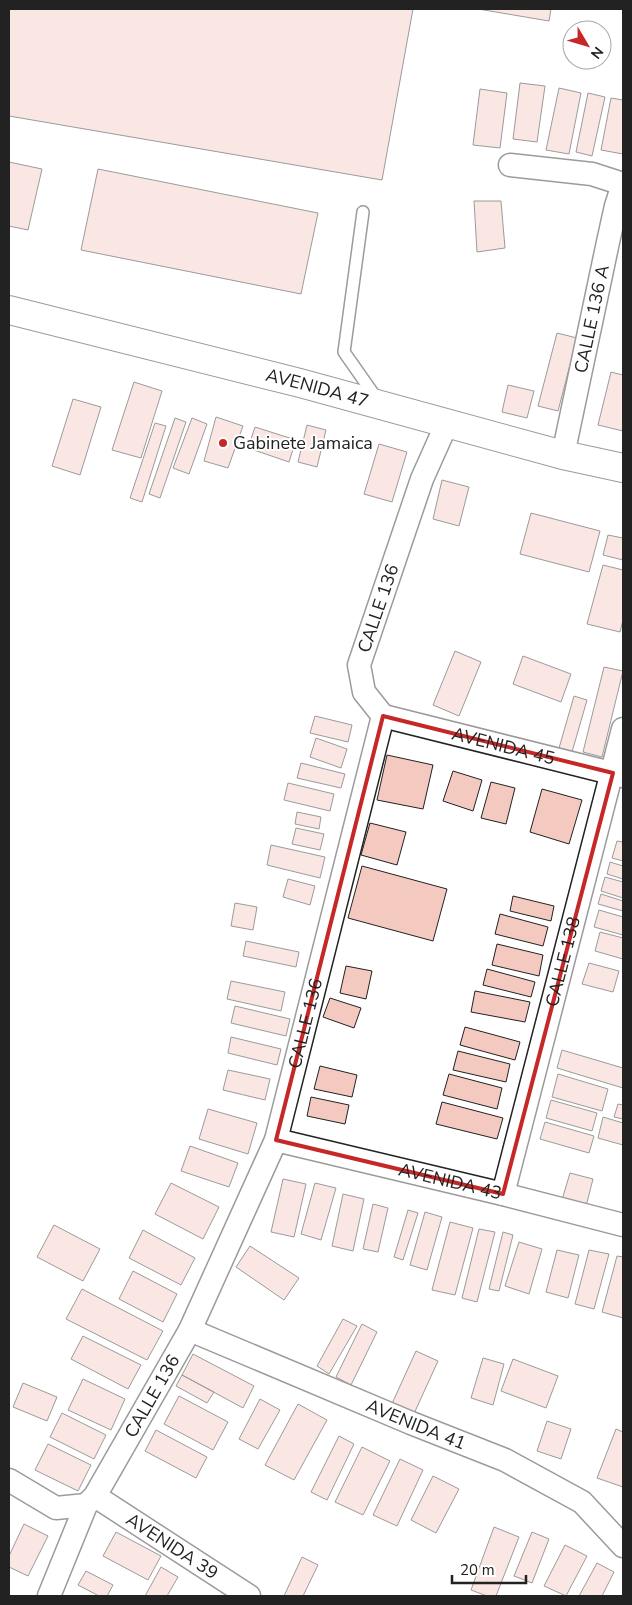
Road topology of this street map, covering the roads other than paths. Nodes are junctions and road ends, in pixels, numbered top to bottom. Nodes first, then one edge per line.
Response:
1 (510, 165) dead end
2 (623, 184) edge
3 (363, 212) dead end
4 (9, 310) edge
5 (380, 404) junction
6 (447, 423) junction
7 (563, 455) junction
8 (623, 468) edge
9 (383, 716) junction
10 (623, 729) edge
11 (618, 775) edge
12 (276, 1140) junction
13 (503, 1194) junction
14 (623, 1225) edge
15 (190, 1330) junction
16 (9, 1480) edge
17 (90, 1501) junction
18 (623, 1546) edge
19 (49, 1596) edge
20 (249, 1596) edge

1 - 2 street
2 - 7 street, CALLE 136 A
3 - 5 lane
4 - 5 main road, AVENIDA 47
5 - 6 main road, AVENIDA 47
6 - 7 main road, AVENIDA 47
6 - 9 street, CALLE 136
7 - 8 main road, AVENIDA 47
9 - 11 street, AVENIDA 45
9 - 12 street, CALLE 136
10 - 11 street, CALLE 138
11 - 13 street, CALLE 138
12 - 13 street, AVENIDA 43
12 - 15 street, CALLE 136
13 - 14 street, AVENIDA 43
15 - 17 street, CALLE 136
15 - 18 street, AVENIDA 41
16 - 17 street
17 - 19 street, CALLE 136
17 - 20 street, AVENIDA 39

